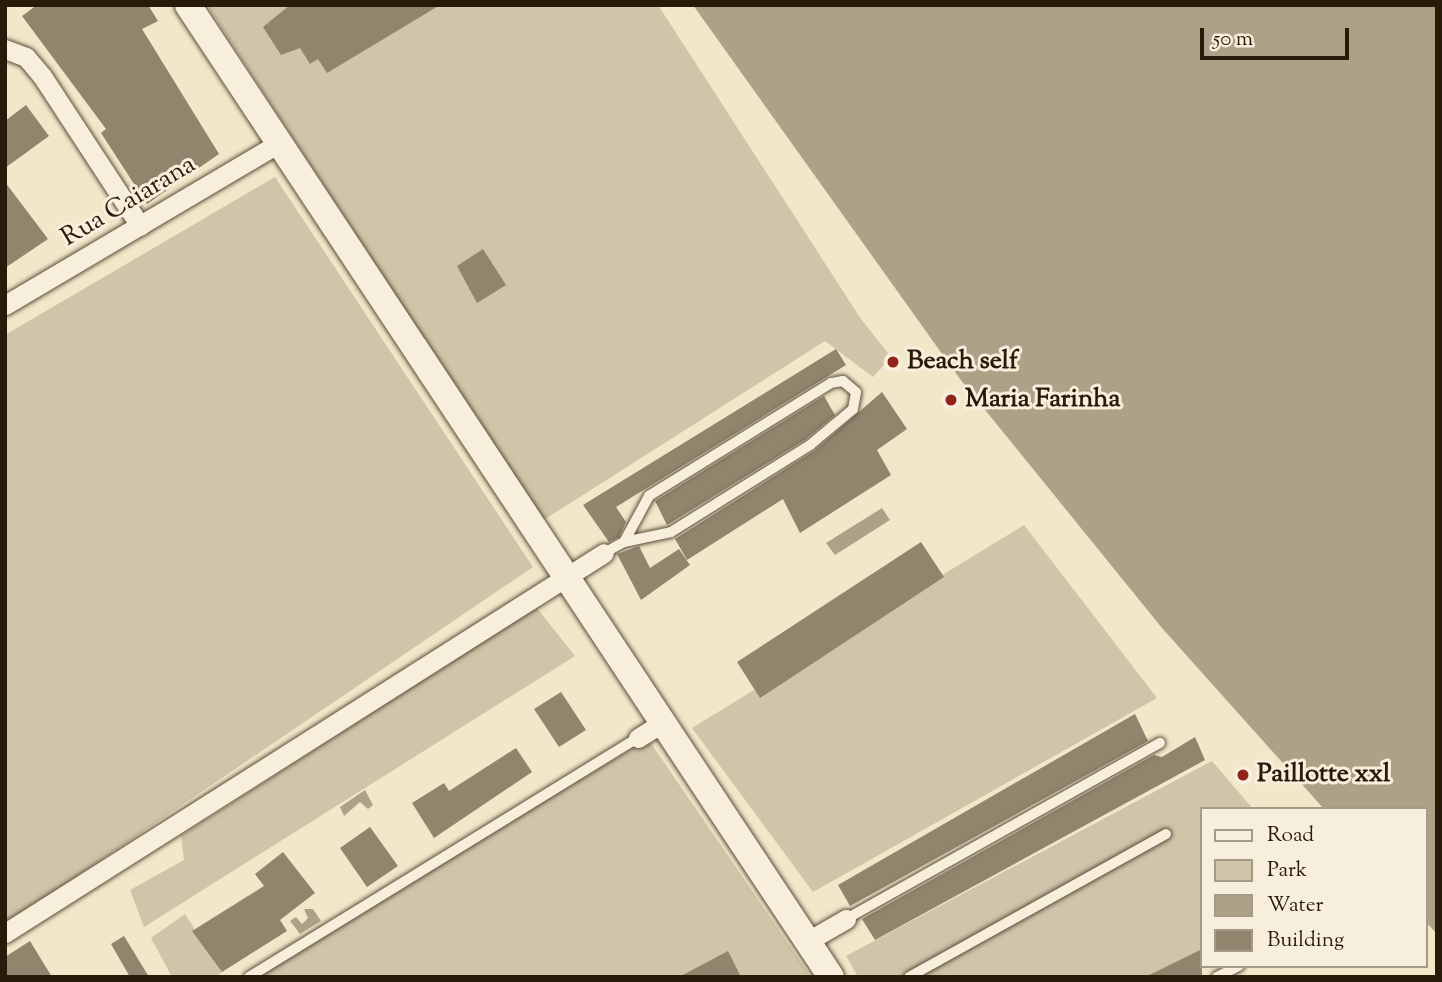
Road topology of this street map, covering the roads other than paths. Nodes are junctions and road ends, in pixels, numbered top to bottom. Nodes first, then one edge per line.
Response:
1 (188, 5) edge
2 (5, 49) edge
3 (279, 143) junction
4 (140, 226) junction
5 (5, 305) edge
6 (624, 542) junction
7 (604, 553) joint
8 (566, 576) junction
9 (663, 723) junction
10 (638, 738) joint
11 (1160, 743) dead end
12 (1166, 834) dead end
13 (846, 919) joint
14 (5, 933) edge
15 (808, 941) junction
16 (1235, 968) edge
17 (249, 977) edge
18 (831, 977) edge
19 (909, 977) edge
20 (1217, 977) edge

1 - 3 main road
2 - 4 street
3 - 4 street, Rua Caiarana
3 - 8 main road
4 - 5 street, Rua Caiarana
6 - 6 lane
6 - 7 lane
7 - 8 street
8 - 9 main road
8 - 14 street
9 - 10 street
9 - 15 main road
10 - 17 lane
11 - 13 lane
12 - 19 lane
13 - 15 street
15 - 18 main road
16 - 20 lane

